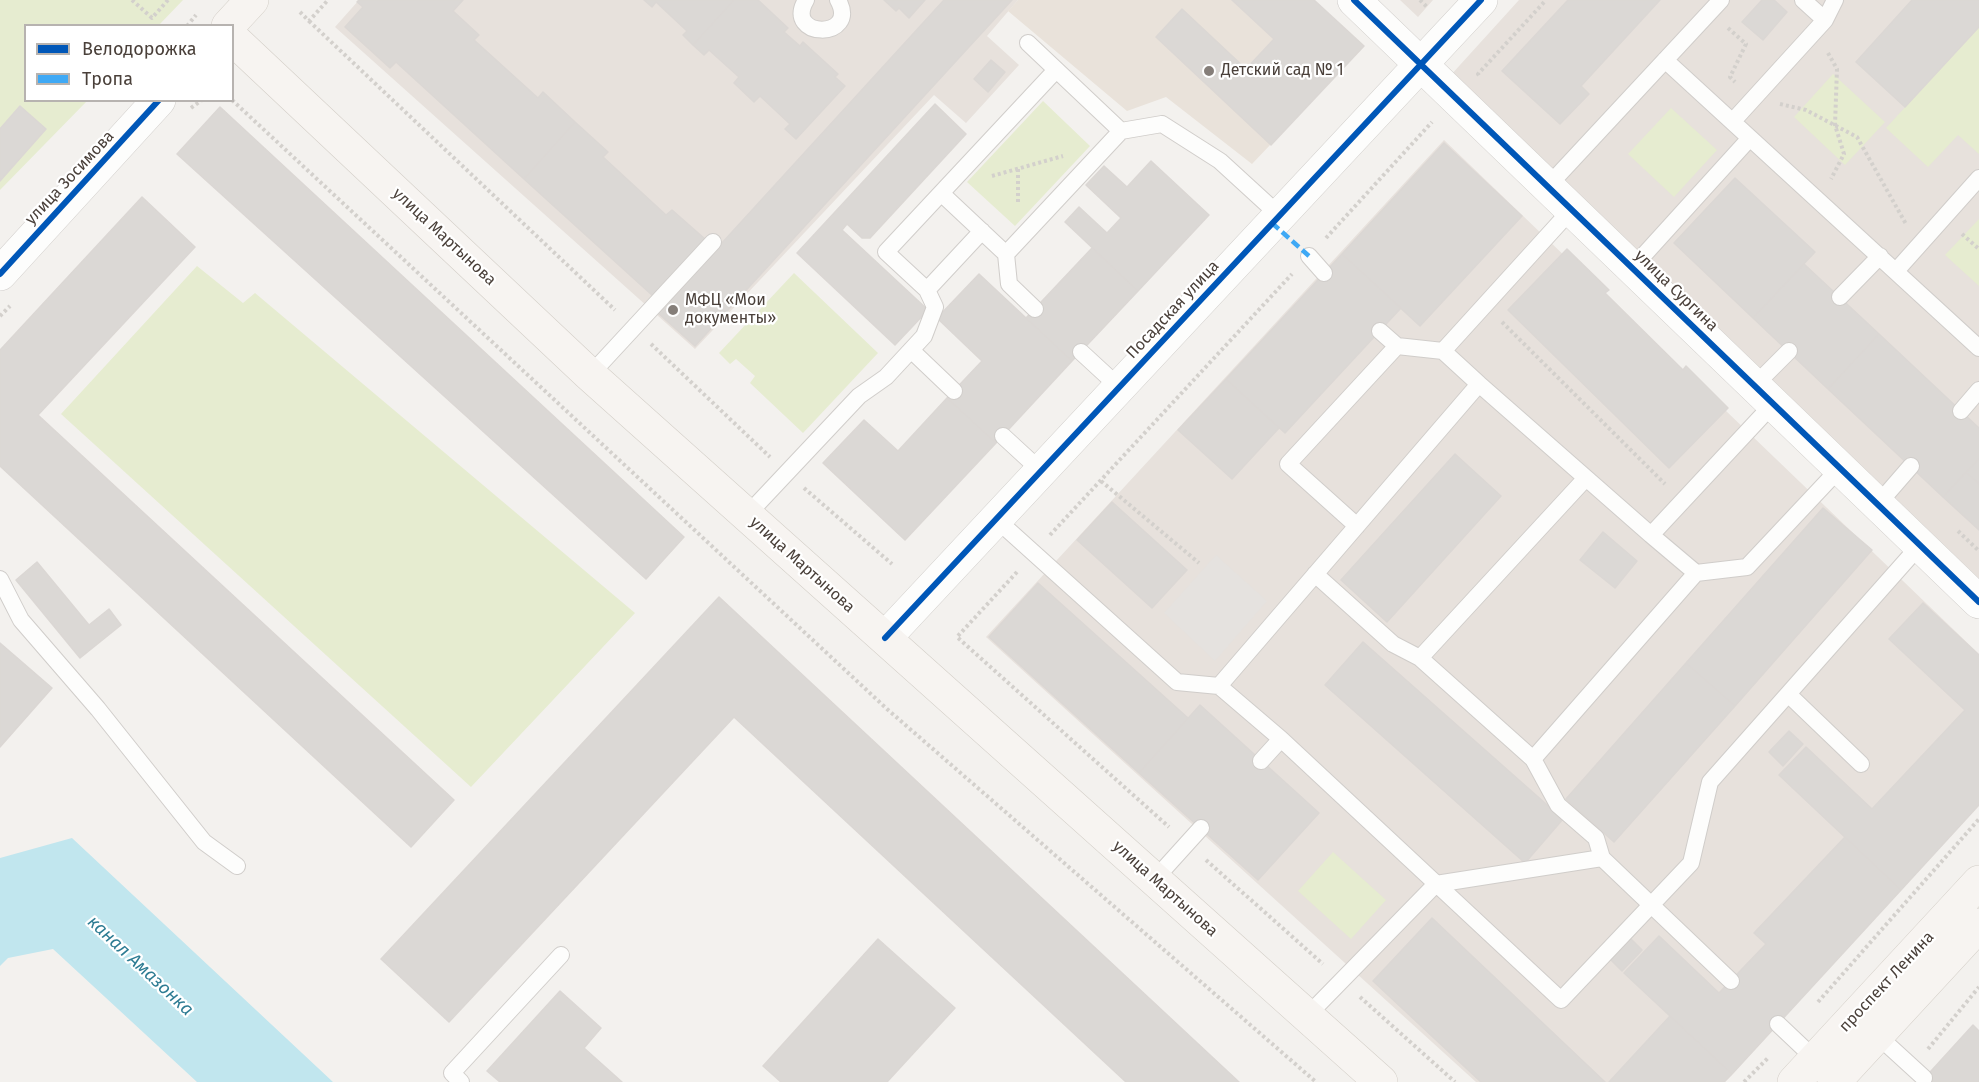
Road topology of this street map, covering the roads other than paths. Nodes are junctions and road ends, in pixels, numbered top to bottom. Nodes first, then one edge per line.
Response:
1 (252, 0) edge
2 (806, 0) edge
3 (838, 0) edge
4 (1354, 0) edge
5 (1480, 0) edge
6 (1803, 0) edge
7 (1835, 0) edge
8 (1716, 6) edge
9 (230, 24) edge
10 (1820, 26) junction
11 (234, 41) edge
12 (1028, 43) dead end
13 (1665, 60) junction
14 (1421, 64) junction
15 (1056, 70) junction
16 (157, 102) edge
17 (1733, 121) junction
18 (1115, 137) junction
19 (1750, 138) junction
20 (1979, 178) edge
21 (1548, 186) junction
22 (945, 189) junction
23 (1572, 209) junction
24 (1279, 215) junction
25 (982, 231) junction
26 (713, 242) dead end
27 (1006, 254) junction
28 (1309, 256) road end
29 (1880, 256) junction
30 (1633, 267) junction
31 (1896, 271) junction
32 (1324, 273) dead end
33 (0, 274) edge
34 (927, 290) junction
35 (1840, 297) dead end
36 (1035, 309) dead end
37 (1380, 331) dead end
38 (1397, 346) junction
39 (1979, 348) edge
40 (911, 350) junction
41 (1443, 351) junction
42 (1789, 351) dead end
43 (1081, 352) dead end
44 (590, 375) junction
45 (1479, 384) junction
46 (1119, 387) junction
47 (1979, 390) edge
48 (954, 391) dead end
49 (1765, 394) junction
50 (1960, 411) dead end
51 (1003, 436) dead end
52 (1911, 466) dead end
53 (1840, 468) junction
54 (1041, 471) junction
55 (1586, 478) junction
56 (1878, 504) junction
57 (747, 515) junction
58 (996, 519) junction
59 (1357, 526) junction
60 (1651, 535) junction
61 (1920, 544) junction
62 (1696, 573) junction
63 (1315, 574) junction
64 (0, 579) edge
65 (1979, 602) edge
66 (885, 638) junction
67 (1420, 658) junction
68 (1219, 686) junction
69 (1788, 694) junction
70 (1281, 739) junction
71 (1533, 759) junction
72 (1261, 761) dead end
73 (1861, 764) dead end
74 (1201, 828) dead end
75 (1602, 858) junction
76 (237, 866) dead end
77 (1154, 880) junction
78 (1979, 882) edge
79 (1436, 884) junction
80 (1652, 905) junction
81 (1979, 925) edge
82 (561, 956) dead end
83 (1731, 981) dead end
84 (1307, 1016) junction
85 (1867, 1025) junction
86 (1784, 1029) road end
87 (1918, 1073) road end
88 (1820, 1076) edge
89 (461, 1082) edge
90 (1381, 1082) edge

1 - 9 main road
2 - 3 lane
4 - 14 street, улица Сургина
5 - 14 street, Посадская улица
6 - 10 lane
7 - 10 lane
8 - 13 lane
10 - 17 lane
11 - 44 main road, улица Мартынова
12 - 15 lane
13 - 17 lane
13 - 21 lane
14 - 21 street, улица Сургина
14 - 24 street, Посадская улица
15 - 18 lane
15 - 22 lane
16 - 33 street, улица Зосимова
17 - 19 lane
18 - 24 lane
18 - 27 lane
19 - 29 lane
19 - 30 lane
20 - 31 lane
21 - 23 street, улица Сургина
22 - 25 lane
22 - 34 lane
23 - 30 street, улица Сургина
23 - 41 lane
24 - 46 street, Посадская улица
25 - 27 lane
25 - 34 lane
26 - 44 lane
27 - 36 lane
28 - 32 lane
29 - 31 lane
29 - 35 lane
30 - 49 street, улица Сургина
31 - 39 lane
34 - 40 lane
37 - 38 lane
38 - 41 lane
38 - 59 lane
40 - 48 lane
40 - 57 lane
41 - 45 lane
42 - 49 lane
43 - 46 lane
44 - 57 main road, улица Мартынова
45 - 55 lane
45 - 59 lane
46 - 54 street, Посадская улица
47 - 50 lane
49 - 53 street, улица Сургина
49 - 60 lane
51 - 54 lane
52 - 56 lane
53 - 56 street, улица Сургина
53 - 62 lane
54 - 58 street, Посадская улица
55 - 60 lane
55 - 67 lane
56 - 61 street, улица Сургина
57 - 66 main road, улица Мартынова
58 - 66 street, Посадская улица
58 - 68 lane
59 - 63 lane
60 - 62 lane
61 - 65 street, улица Сургина
61 - 69 lane
62 - 71 lane
63 - 67 lane
63 - 68 lane
64 - 76 lane
66 - 77 main road, улица Мартынова
67 - 71 lane
68 - 70 lane
69 - 73 lane
69 - 80 lane
70 - 72 lane
70 - 79 lane
71 - 75 lane
74 - 77 lane
75 - 79 lane
75 - 80 lane
77 - 84 main road, улица Мартынова
78 - 85 main road, проспект Ленина
79 - 80 lane
79 - 84 lane
80 - 83 lane
81 - 85 main road, проспект Ленина
82 - 89 lane
84 - 90 main road, улица Мартынова
85 - 87 lane
85 - 88 main road, проспект Ленина
86 - 88 lane

